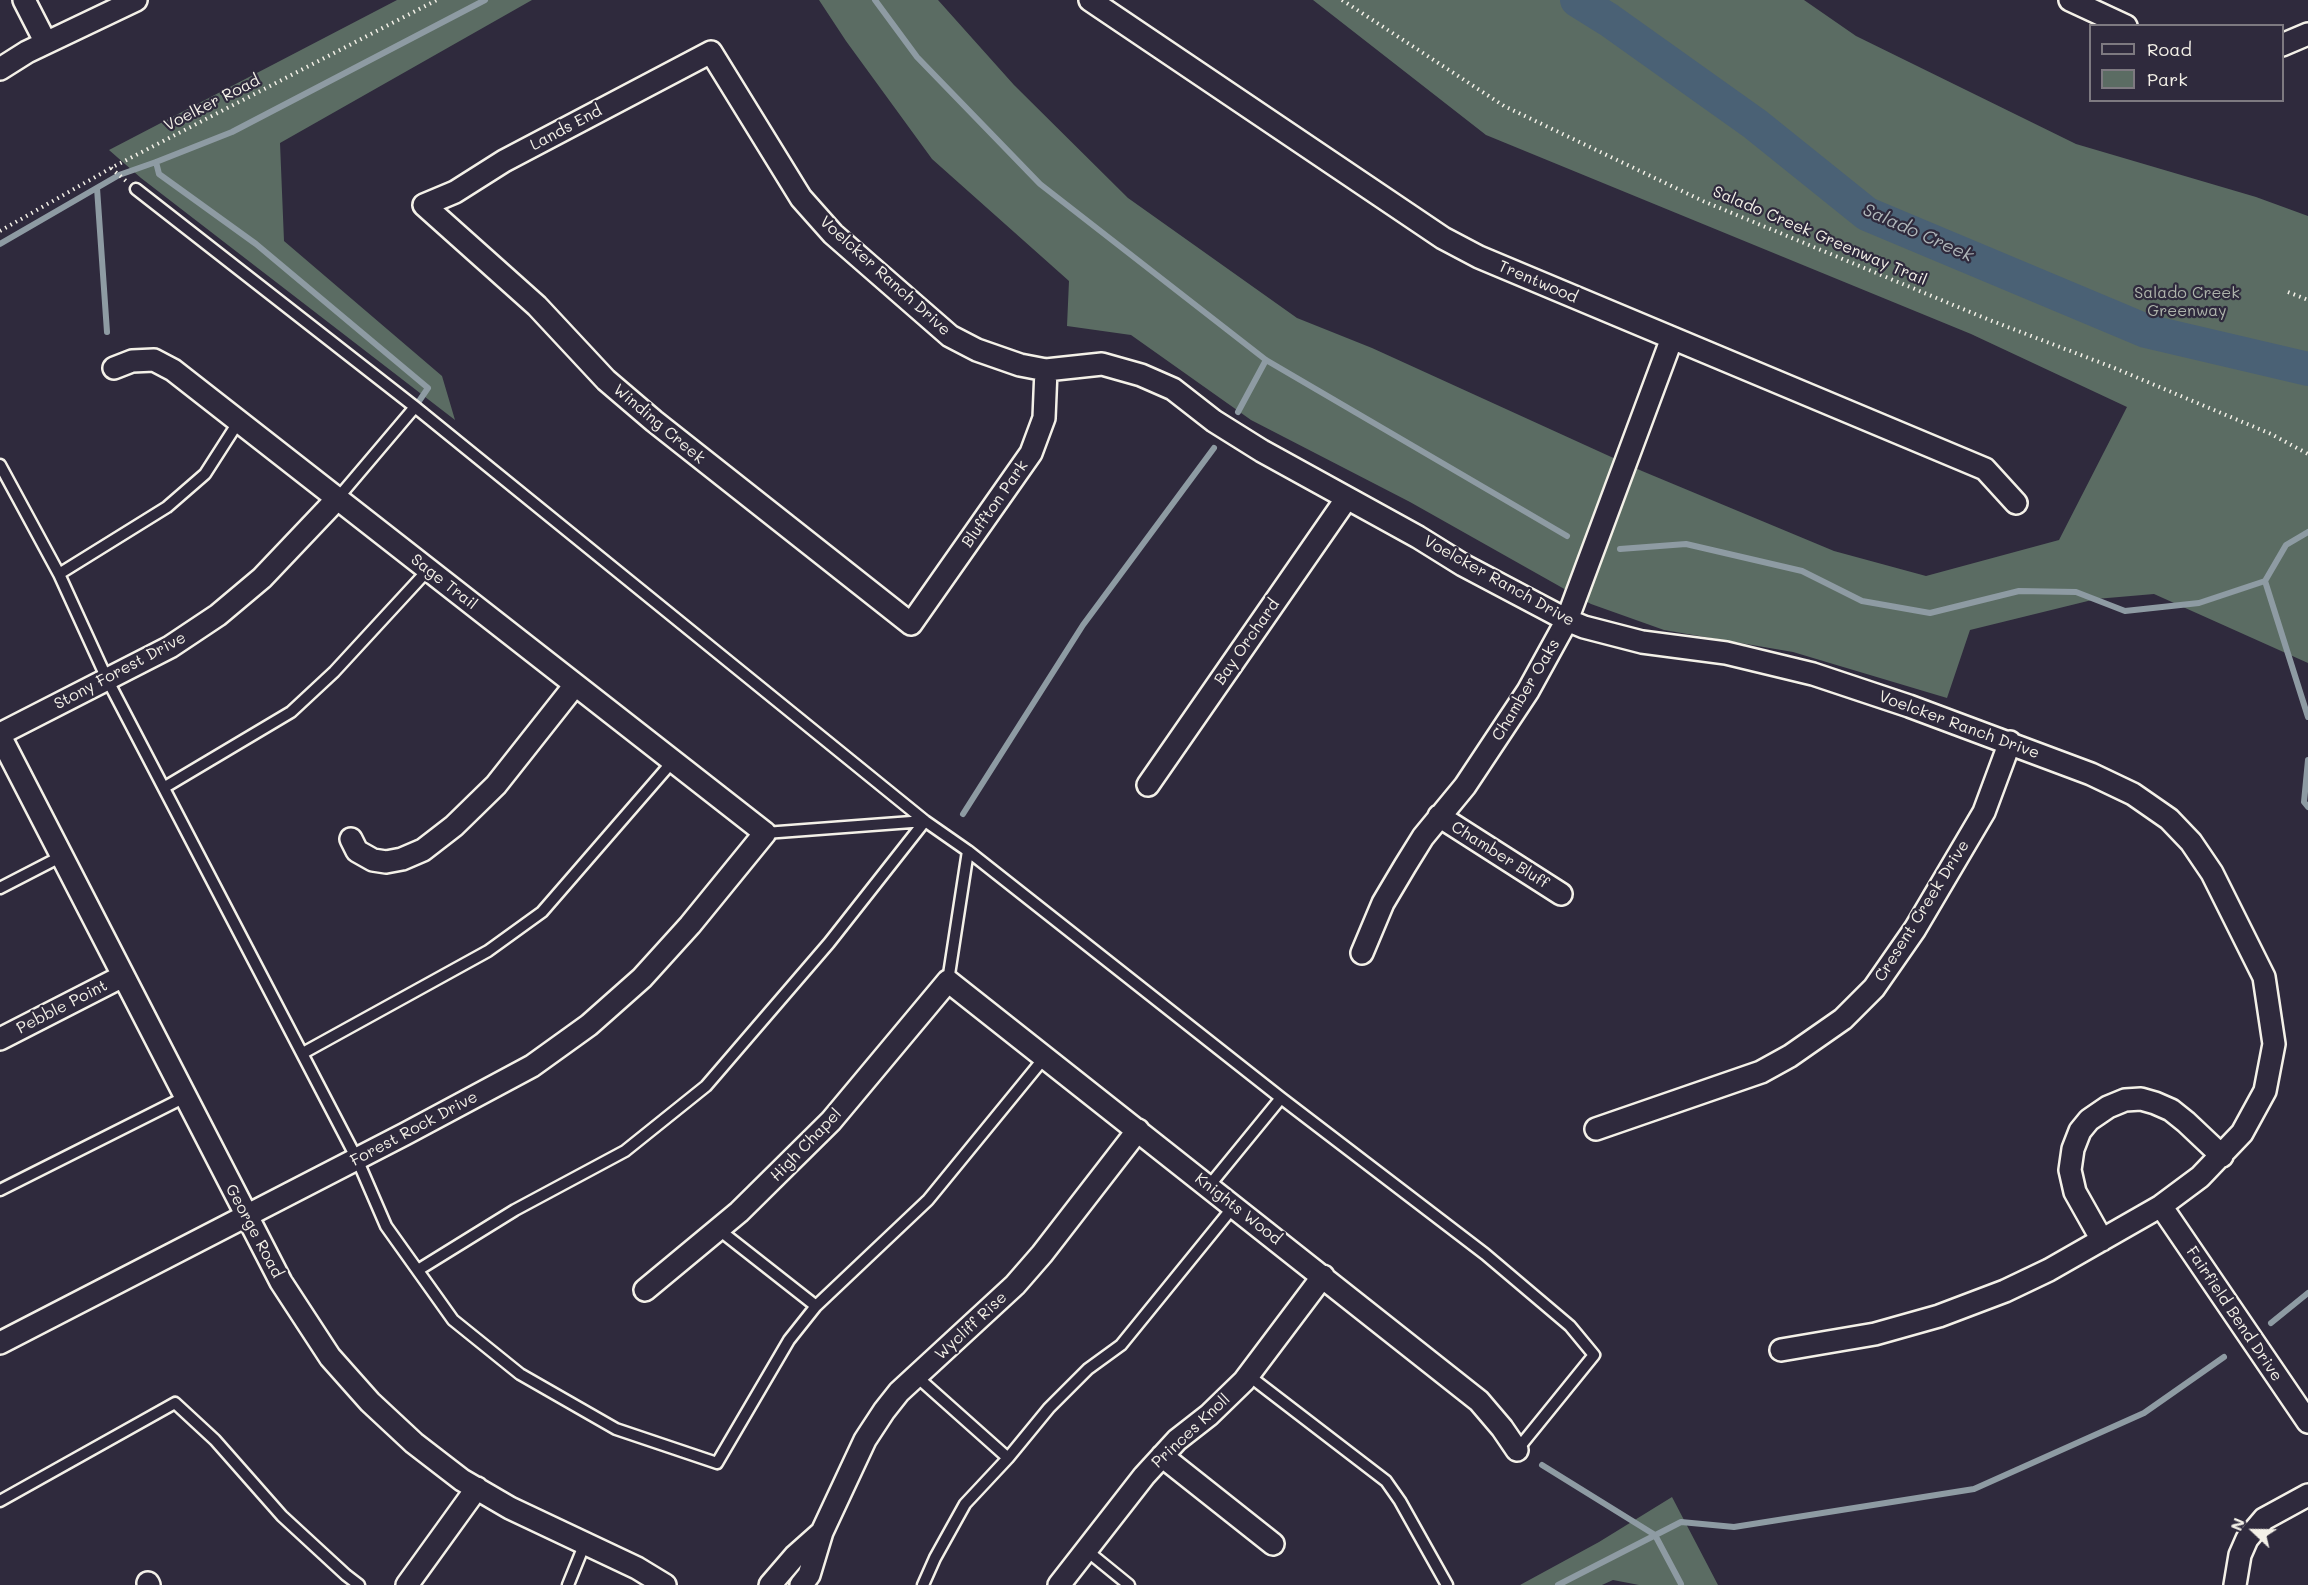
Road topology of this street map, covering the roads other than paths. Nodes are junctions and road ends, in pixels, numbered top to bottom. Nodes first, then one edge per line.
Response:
1 (24, 0) edge
2 (136, 0) edge
3 (1090, 0) edge
4 (2070, 0) edge
5 (2122, 24) edge
6 (2308, 34) edge
7 (46, 43) junction
8 (2284, 45) edge
9 (711, 52) joint
10 (0, 69) edge
11 (136, 189) dead end
12 (424, 206) joint
13 (1672, 338) junction
14 (114, 368) dead end
15 (1046, 370) junction
16 (415, 407) junction
17 (239, 421) junction
18 (0, 465) edge
19 (1347, 498) junction
20 (337, 499) junction
21 (2016, 503) dead end
22 (428, 570) junction
23 (59, 574) junction
24 (1567, 620) junction
25 (911, 624) joint
26 (107, 680) junction
27 (575, 685) junction
28 (0, 735) edge
29 (2010, 742) junction
30 (672, 761) junction
31 (1148, 785) dead end
32 (165, 787) junction
33 (1439, 816) junction
34 (925, 821) junction
35 (765, 833) junction
36 (351, 839) dead end
37 (968, 851) junction
38 (62, 856) junction
39 (0, 888) edge
40 (1562, 894) dead end
41 (1362, 953) dead end
42 (123, 976) junction
43 (948, 981) junction
44 (0, 1039) edge
45 (303, 1053) junction
46 (1045, 1057) junction
47 (185, 1097) junction
48 (1281, 1098) junction
49 (1138, 1130) junction
50 (1596, 1130) dead end
51 (2222, 1156) junction
52 (357, 1159) junction
53 (1209, 1186) junction
54 (0, 1191) edge
55 (1234, 1206) junction
56 (2161, 1206) junction
57 (246, 1216) junction
58 (718, 1229) junction
59 (2102, 1240) junction
60 (418, 1270) junction
61 (1323, 1276) junction
62 (645, 1290) dead end
63 (816, 1306) junction
64 (0, 1343) edge
65 (1781, 1350) dead end
66 (1248, 1375) junction
67 (916, 1376) junction
68 (2308, 1422) edge
69 (1517, 1450) joint
70 (1162, 1456) junction
71 (1008, 1458) junction
72 (477, 1488) junction
73 (2308, 1495) edge
74 (0, 1501) edge
75 (822, 1532) junction
76 (585, 1544) junction
77 (1273, 1544) dead end
78 (1086, 1550) junction
79 (2231, 1584) edge
80 (359, 1585) edge
81 (407, 1585) edge
82 (568, 1585) edge
83 (665, 1585) edge
84 (770, 1585) edge
85 (801, 1585) edge
86 (923, 1585) edge
87 (1059, 1585) edge
88 (1129, 1585) edge
89 (1447, 1585) edge

1 - 7 street
2 - 7 street
3 - 13 street, Trentwood
4 - 5 street
6 - 8 street
7 - 10 street
9 - 12 street, Lands End
9 - 15 street, Voelcker Ranch Drive
11 - 16 lane
12 - 25 street, Winding Creek
13 - 21 street, Trentwood
13 - 24 street, Chamber Oaks
14 - 17 street, Sage Trail
15 - 19 street, Voelcker Ranch Drive
15 - 25 street, Bluffton Park
16 - 20 lane
16 - 34 lane
17 - 20 street, Sage Trail
17 - 23 lane
18 - 23 lane
19 - 24 street, Voelcker Ranch Drive
19 - 31 street, Bay Orchard
20 - 22 street, Sage Trail
20 - 26 street, Stony Forest Drive
22 - 27 street, Sage Trail
22 - 32 lane
23 - 26 lane
24 - 29 street, Voelcker Ranch Drive
24 - 33 street, Chamber Oaks
26 - 28 street, Stony Forest Drive
26 - 32 lane
27 - 30 street, Sage Trail
27 - 36 street
28 - 38 street, George Road
29 - 50 street, Cresent Creek Drive
29 - 51 street, Voelcker Ranch Drive
30 - 35 street, Sage Trail
30 - 45 lane
32 - 45 lane
33 - 40 street, Chamber Bluff
33 - 41 street, Chamber Oaks
34 - 35 lane
34 - 37 lane
34 - 60 lane
35 - 52 street, Forest Rock Drive
37 - 43 lane
37 - 48 lane
38 - 39 lane
38 - 42 street, George Road
42 - 44 street, Pebble Point
42 - 47 street, George Road
43 - 46 street, Knights Wood
43 - 58 street, High Chapel
45 - 52 lane
46 - 49 street, Knights Wood
46 - 63 lane
47 - 54 lane
47 - 57 street, George Road
48 - 53 lane
48 - 69 lane
49 - 53 street, Knights Wood
49 - 67 street, Wycliff Rise
51 - 56 street, Voelcker Ranch Drive
51 - 59 street
52 - 57 street, Forest Rock Drive
52 - 60 lane
53 - 55 street, Knights Wood
55 - 61 street, Knights Wood
55 - 71 lane
56 - 59 street, Voelcker Ranch Drive
56 - 68 street, Fairfield Bend Drive
57 - 64 street, Forest Rock Drive
57 - 72 street, George Road
58 - 62 street, High Chapel
58 - 63 lane
59 - 65 street, Voelcker Ranch Drive
60 - 63 lane
61 - 66 street, Princes Knoll
61 - 69 street, Knights Wood
66 - 70 street, Princes Knoll
66 - 89 lane
67 - 71 lane
67 - 75 street, Wycliff Rise
70 - 77 street
70 - 78 street, Princes Knoll
71 - 86 lane
72 - 76 street, George Road
72 - 81 street
73 - 79 street
74 - 80 lane
75 - 84 street, Wycliff Rise
75 - 85 street, Wycliff Rise
76 - 82 lane
76 - 83 street, George Road
78 - 87 street, Princes Knoll
78 - 88 lane

